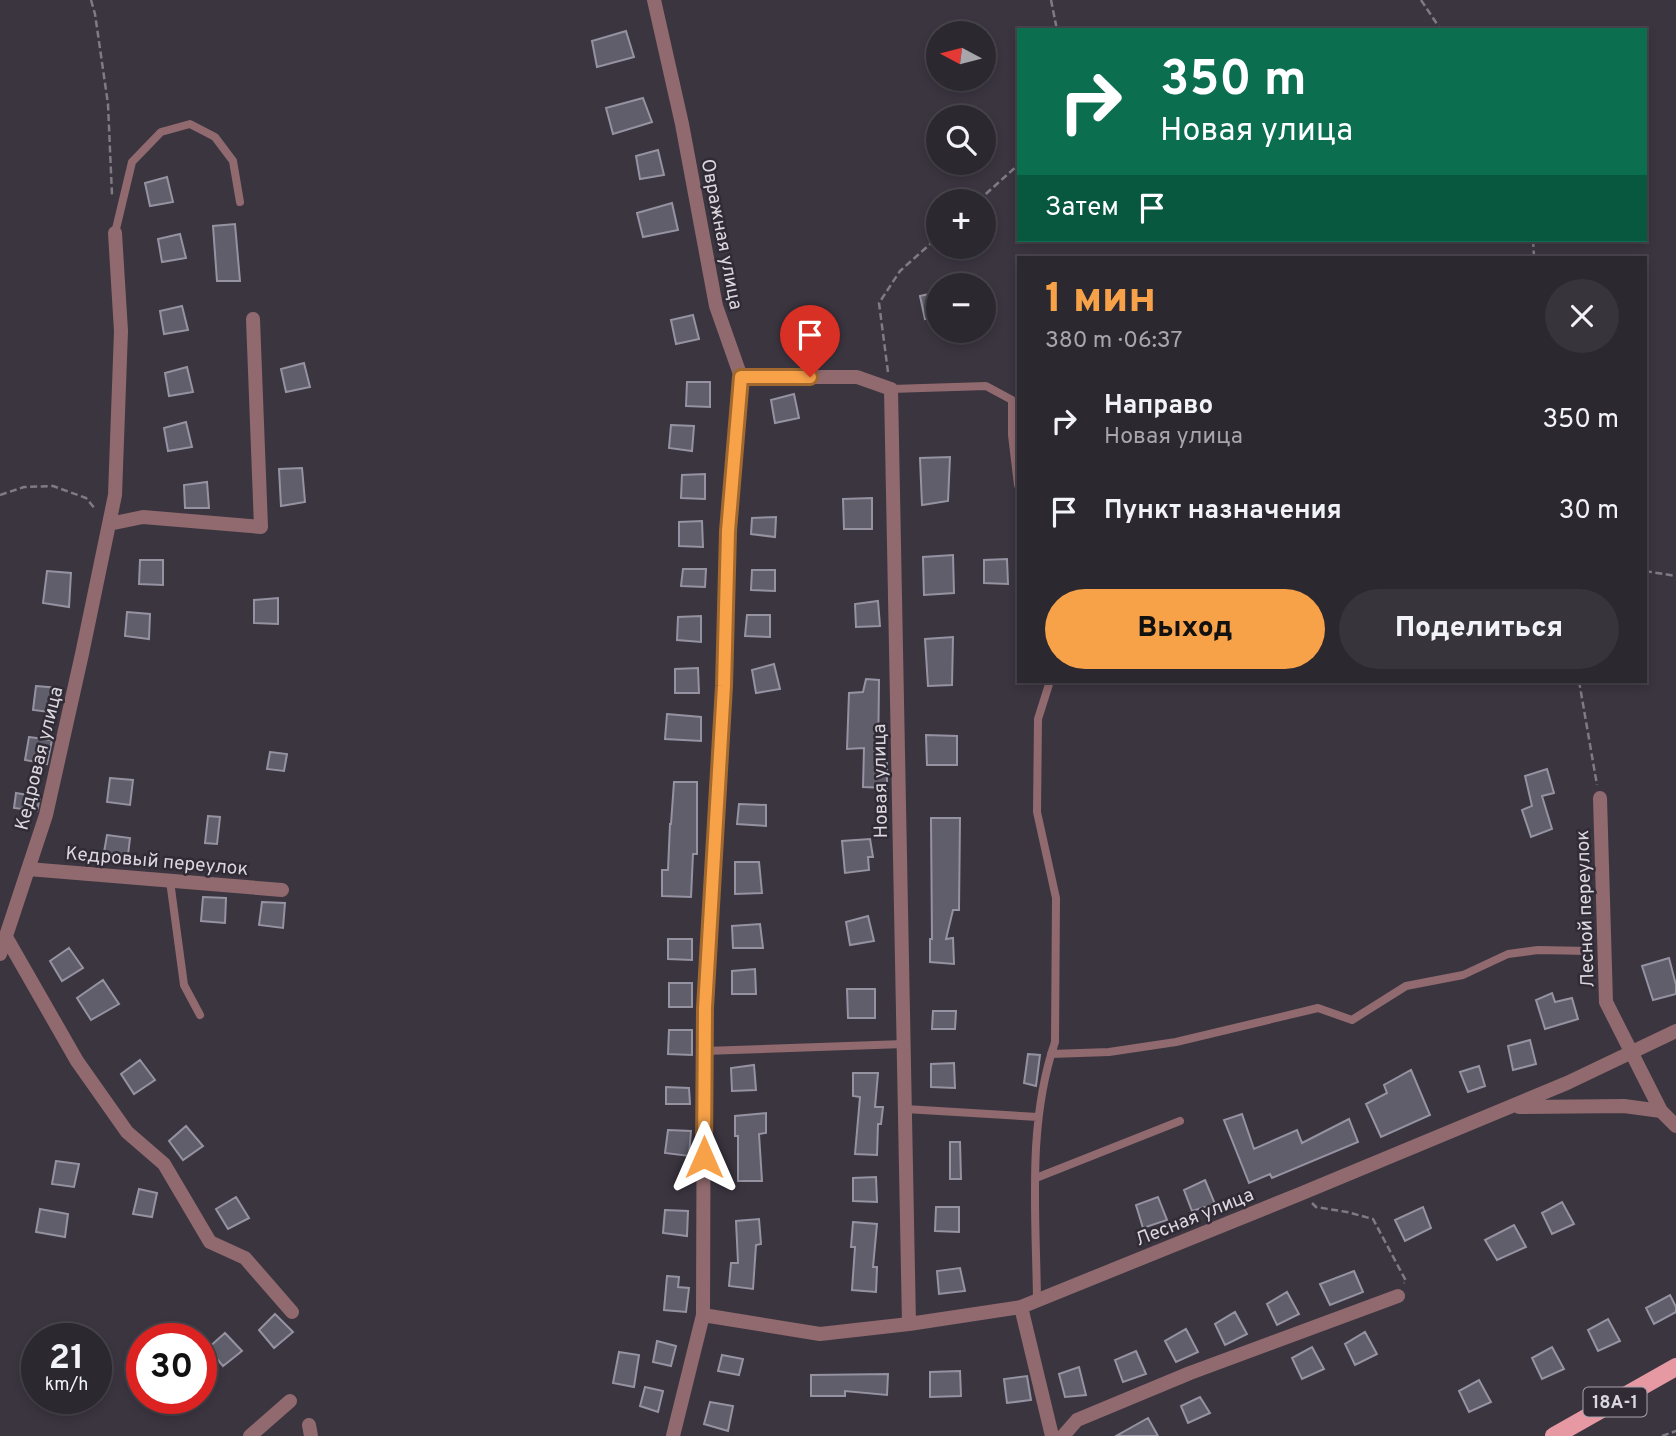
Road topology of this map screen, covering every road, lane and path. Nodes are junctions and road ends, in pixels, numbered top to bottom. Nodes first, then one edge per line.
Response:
1 (91, 0) edge
2 (654, 0) edge
3 (1051, 0) edge
4 (1420, 0) edge
5 (1057, 28) edge
6 (1440, 28) edge
7 (1017, 166) edge
8 (991, 189) edge
9 (240, 202) dead end
10 (113, 206) dead end
11 (115, 233) joint
12 (926, 248) edge
13 (253, 319) dead end
14 (741, 377) junction
15 (891, 389) junction
16 (1017, 477) edge
17 (0, 495) edge
18 (109, 524) junction
19 (1647, 571) edge
20 (1676, 576) edge
21 (1049, 683) edge
22 (1579, 683) edge
23 (1600, 798) joint
24 (29, 869) junction
25 (170, 881) junction
26 (282, 890) dead end
27 (6, 937) junction
28 (1590, 951) dead end
29 (0, 954) edge
30 (200, 1015) dead end
31 (1676, 1031) edge
32 (904, 1044) junction
33 (704, 1051) junction
34 (1632, 1052) junction
35 (1051, 1054) junction
36 (1509, 1107) junction
37 (905, 1109) junction
38 (1661, 1111) junction
39 (1038, 1117) junction
40 (1180, 1121) dead end
41 (1676, 1126) edge
42 (1036, 1178) junction
43 (1300, 1194) junction
44 (1398, 1296) joint
45 (1037, 1300) junction
46 (1021, 1307) junction
47 (292, 1312) dead end
48 (703, 1315) junction
49 (909, 1324) junction
50 (1673, 1372) edge
51 (290, 1401) dead end
52 (1676, 1431) edge
53 (250, 1436) edge
54 (673, 1436) edge
55 (1052, 1436) edge
56 (1063, 1436) edge
57 (1554, 1436) edge
58 (1662, 1436) edge

1 - 10 path
2 - 14 street, Овражная улица
3 - 5 path
4 - 6 path
7 - 8 path
9 - 11 lane
11 - 18 street, Кедровая улица
12 - 15 path
13 - 18 street
14 - 15 street
14 - 33 street, Овражная улица
15 - 16 lane
15 - 32 street, Новая улица
17 - 18 path
18 - 24 street, Кедровая улица
19 - 20 path
21 - 35 lane
22 - 23 path
23 - 34 street, Лесной переулок
24 - 25 street, Кедровый переулок
24 - 27 street, Кедровая улица
25 - 26 street, Кедровый переулок
25 - 30 lane
27 - 29 street, Кедровая улица
27 - 47 street
28 - 35 lane
31 - 34 street, Лесная улица
32 - 33 lane
32 - 37 street, Новая улица
33 - 48 street, Овражная улица
34 - 36 street, Лесная улица
34 - 38 street, Лесной переулок
35 - 39 lane
36 - 38 street
36 - 43 street, Лесная улица
37 - 39 lane
37 - 49 street, Новая улица
38 - 41 street, Лесной переулок
39 - 42 lane
40 - 42 lane
42 - 45 lane
43 - 44 path
43 - 45 street, Лесная улица
44 - 56 street
45 - 46 street, Лесная улица
46 - 49 street, Лесная улица
46 - 55 street
48 - 49 street, Лесная улица
48 - 54 street, Овражная улица
50 - 57 main road, 18А-1
51 - 53 street
52 - 58 path

